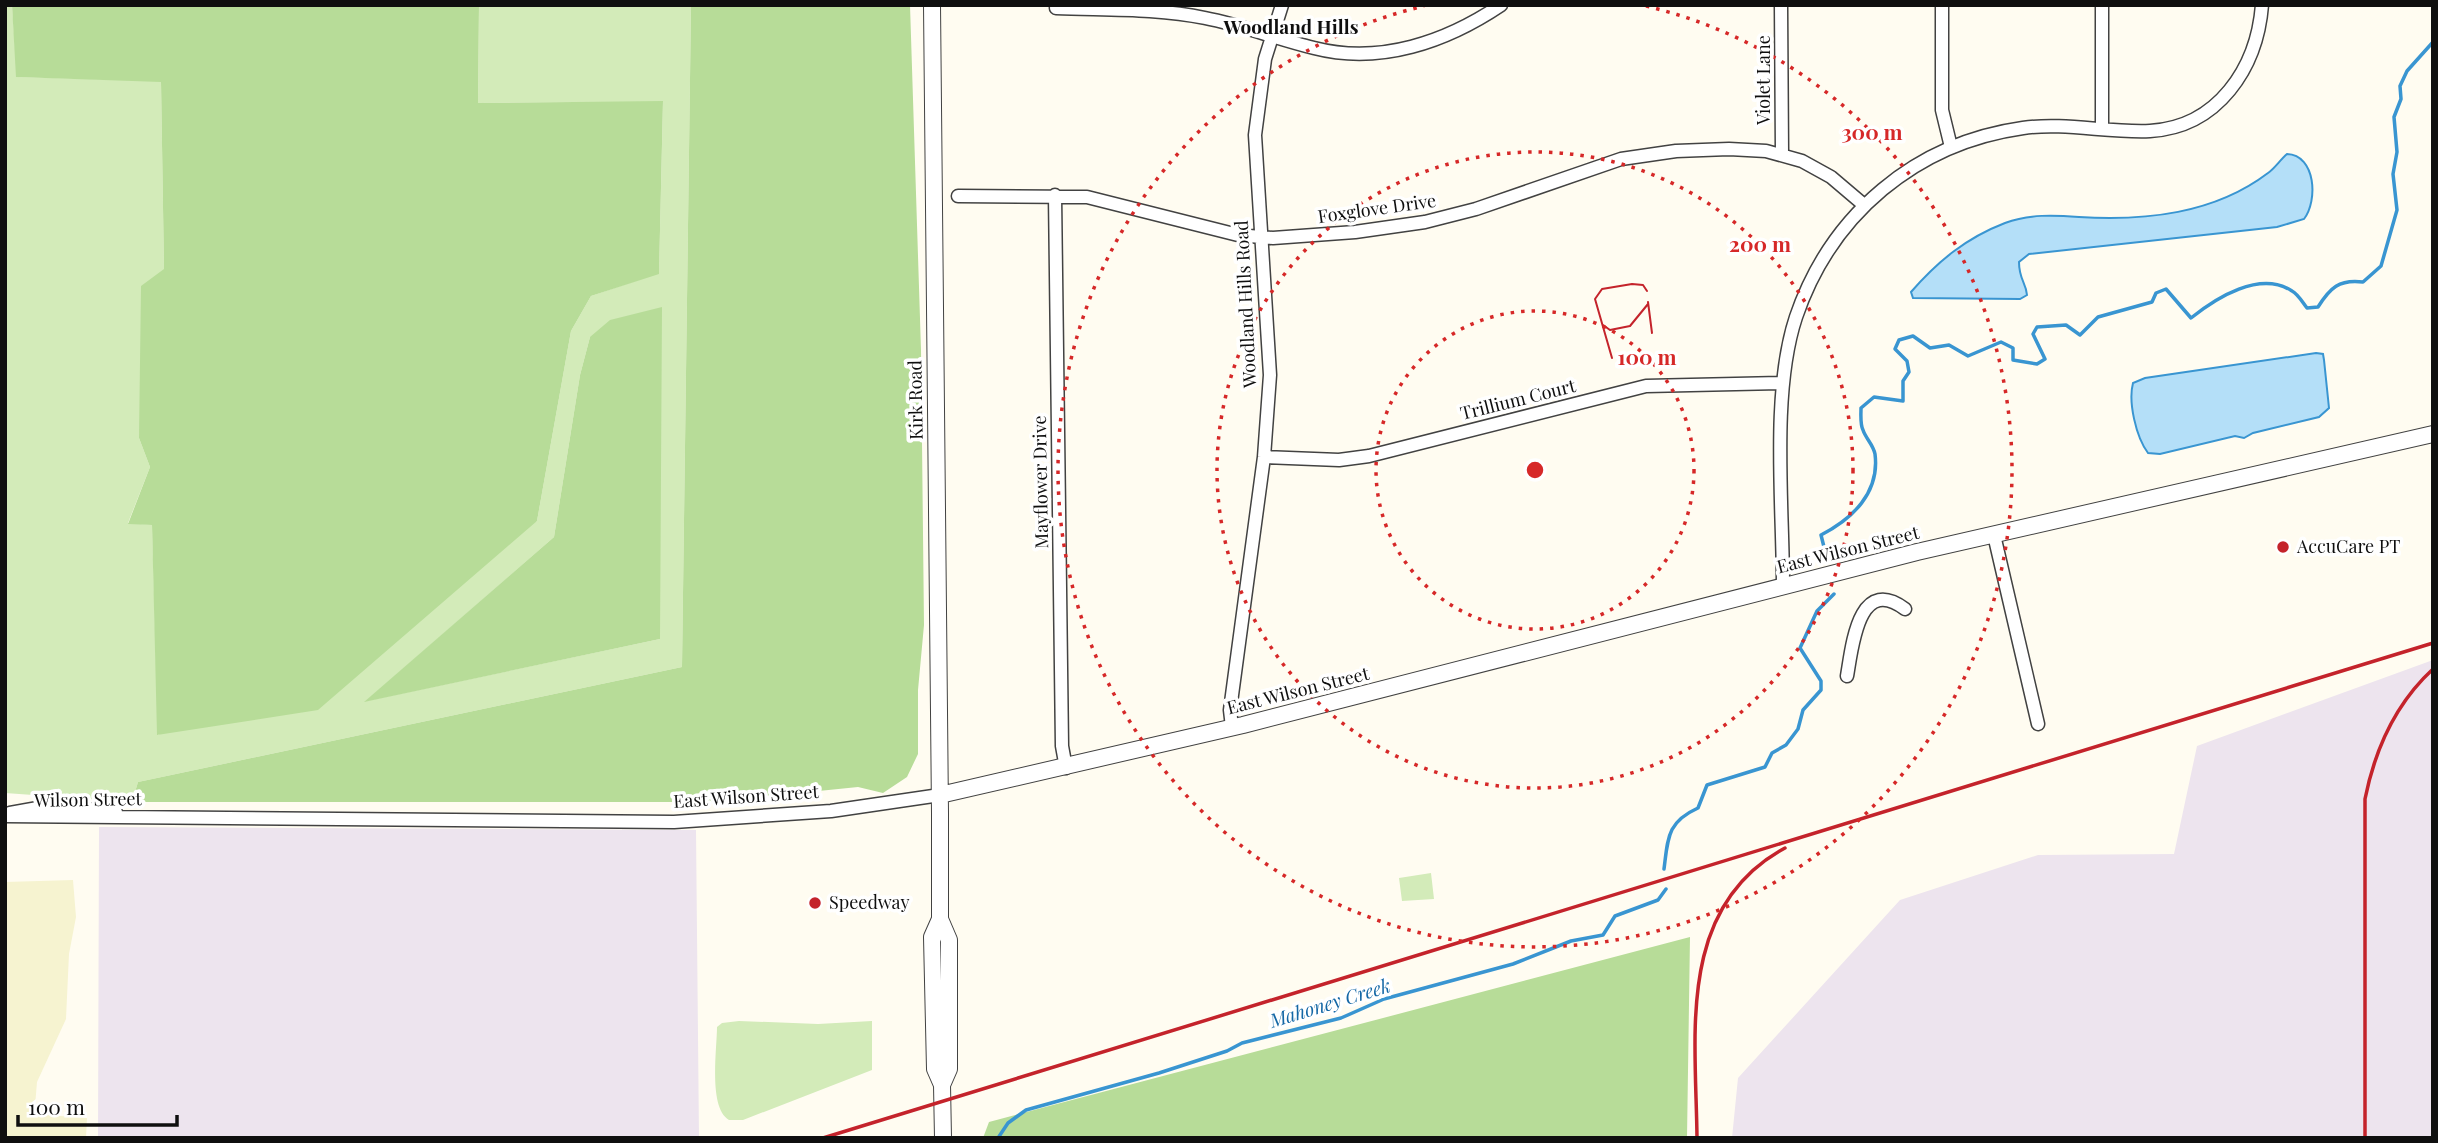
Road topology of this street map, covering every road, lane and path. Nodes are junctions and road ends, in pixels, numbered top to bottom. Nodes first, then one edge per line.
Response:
1 (932, 5) edge
2 (1282, 5) edge
3 (1501, 5) edge
4 (1781, 5) edge
5 (1941, 5) edge
6 (2102, 5) edge
7 (2262, 5) edge
8 (1056, 8) dead end
9 (1273, 36) junction
10 (2102, 129) junction
11 (1951, 147) junction
12 (1782, 154) junction
13 (1055, 195) junction
14 (958, 196) dead end
15 (1864, 205) junction
16 (1261, 238) junction
17 (1782, 383) junction
18 (2433, 433) edge
19 (1264, 457) junction
20 (1994, 535) junction
21 (1783, 586) junction
22 (1905, 609) dead end
23 (1847, 676) dead end
24 (2038, 724) dead end
25 (1232, 727) junction
26 (1066, 768) junction
27 (940, 795) junction
28 (5, 815) edge
29 (152, 816) joint
30 (943, 1138) edge

1 - 27 street, Kirk Road
2 - 9 street, Woodland Hills Road
3 - 9 street
4 - 12 street, Violet Lane
5 - 11 street
6 - 10 street
7 - 10 street
8 - 9 street
9 - 16 street, Woodland Hills Road
10 - 11 street
11 - 15 street
12 - 15 street, Foxglove Drive
12 - 16 street, Foxglove Drive
13 - 14 street, Foxglove Drive
13 - 16 street, Foxglove Drive
13 - 26 street, Mayflower Drive
15 - 17 street
16 - 19 street, Woodland Hills Road
17 - 19 street, Trillium Court
17 - 21 street
18 - 20 street, East Wilson Street
19 - 25 street, Woodland Hills Road
20 - 21 street, East Wilson Street
20 - 24 street
21 - 25 street, East Wilson Street
22 - 23 street
25 - 26 street, East Wilson Street
26 - 27 street, East Wilson Street
27 - 29 street, East Wilson Street
27 - 30 street, Kirk Road
28 - 29 street, Wilson Street

